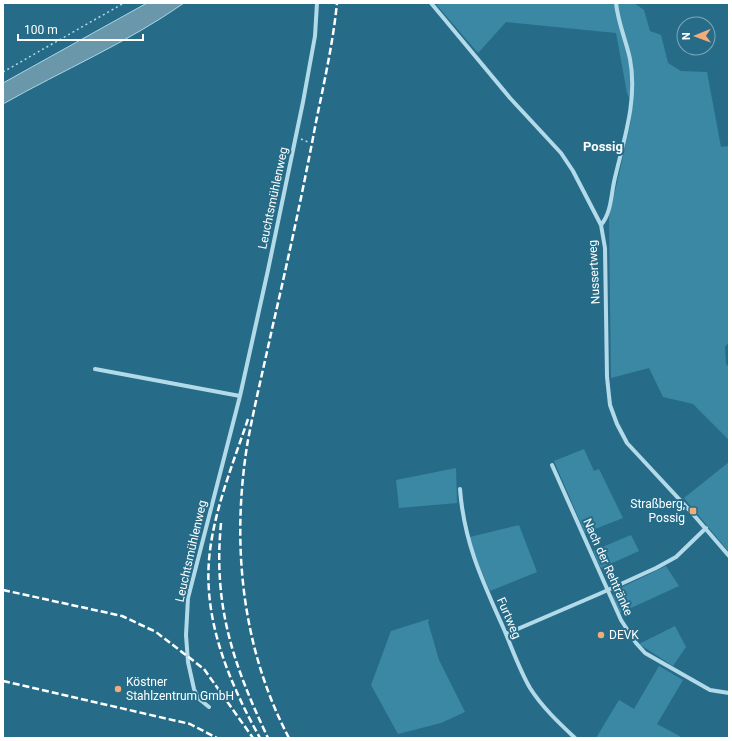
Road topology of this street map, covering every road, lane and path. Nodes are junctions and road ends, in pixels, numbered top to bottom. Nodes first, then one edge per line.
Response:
1 (124, 3) edge
2 (317, 3) edge
3 (431, 3) edge
4 (616, 3) edge
5 (3, 72) edge
6 (601, 225) junction
7 (95, 369) dead end
8 (240, 396) junction
9 (552, 465) dead end
10 (460, 489) dead end
11 (706, 528) junction
12 (729, 556) edge
13 (607, 590) junction
14 (506, 634) junction
15 (729, 693) edge
16 (209, 707) dead end
17 (575, 738) edge

1 - 5 path
2 - 8 street, Leuchtsmühlenweg
3 - 6 street, Nussertweg
4 - 6 street
6 - 11 street, Nussertweg
7 - 8 street
8 - 16 street, Leuchtsmühlenweg
9 - 13 street, Nach der Rehtränke
10 - 14 street, Furtweg
11 - 12 street, Nussertweg
11 - 13 street
13 - 14 street
13 - 15 street, Nach der Rehtränke
14 - 17 street, Furtweg

